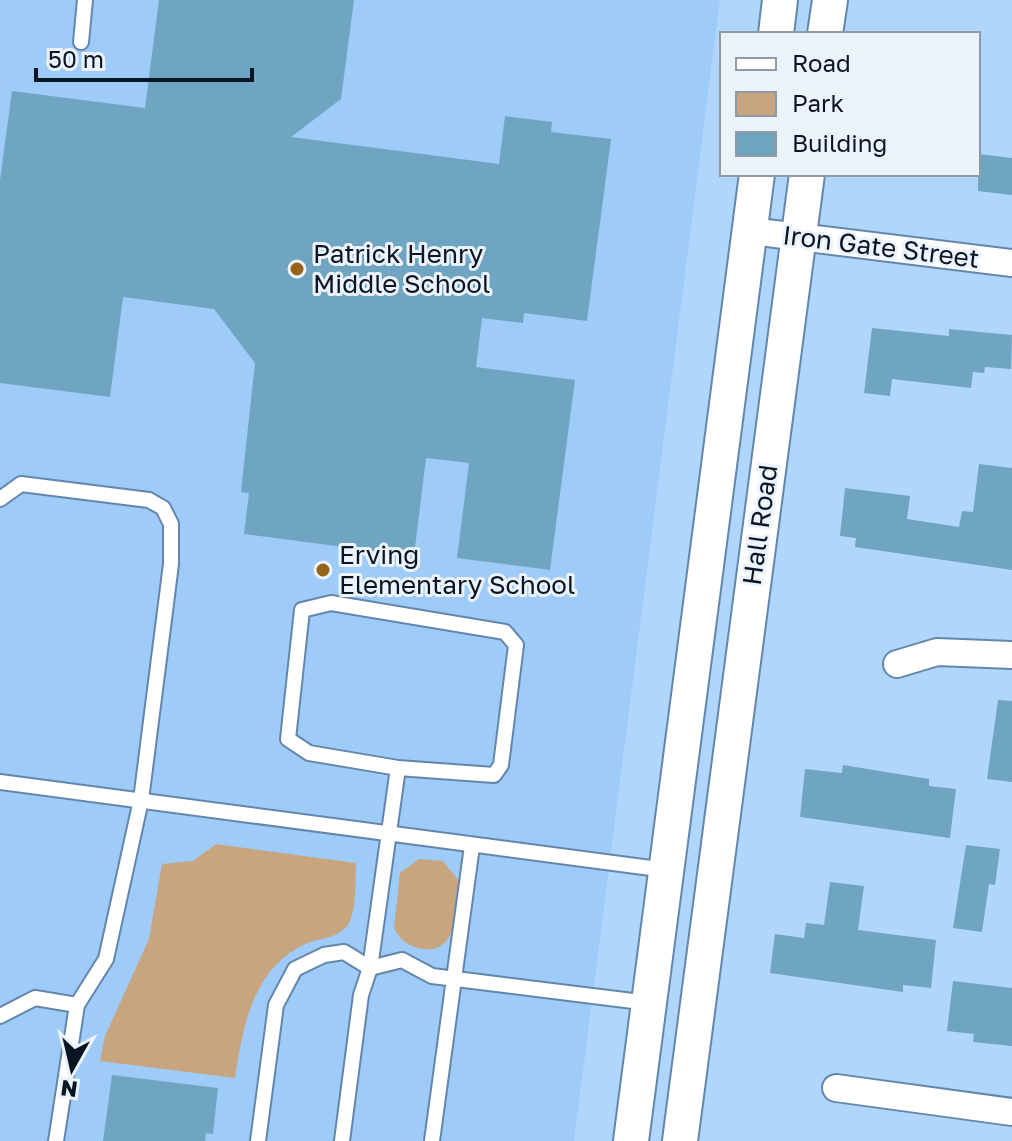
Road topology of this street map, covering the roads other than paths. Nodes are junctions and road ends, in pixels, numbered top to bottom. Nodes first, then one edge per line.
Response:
1 (85, 0) edge
2 (780, 0) edge
3 (830, 0) edge
4 (776, 32) edge
5 (825, 32) edge
6 (81, 42) dead end
7 (757, 176) edge
8 (807, 176) edge
9 (750, 231) junction
10 (798, 237) junction
11 (1012, 263) edge
12 (0, 499) edge
13 (1012, 655) edge
14 (897, 664) dead end
15 (398, 768) junction
16 (0, 782) edge
17 (141, 800) junction
18 (390, 835) junction
19 (472, 846) junction
20 (667, 870) junction
21 (715, 876) junction
22 (370, 968) junction
23 (456, 979) junction
24 (649, 1003) junction
25 (77, 1005) junction
26 (0, 1016) edge
27 (836, 1088) dead end
28 (1012, 1112) edge
29 (56, 1141) edge
30 (258, 1141) edge
31 (342, 1141) edge
32 (432, 1141) edge
33 (631, 1141) edge
34 (680, 1141) edge

1 - 6 lane
2 - 4 street
3 - 5 street
7 - 9 street, Hall Road
8 - 10 street, Hall Road
9 - 10 street, Iron Gate Street
9 - 20 street, Hall Road
10 - 11 street, Iron Gate Street
10 - 21 street, Hall Road
12 - 17 lane
13 - 14 street
15 - 15 lane
15 - 18 lane
16 - 17 lane
17 - 18 lane
17 - 25 lane
18 - 19 lane
18 - 22 lane
19 - 20 lane
19 - 23 lane
20 - 21 street
20 - 24 street, Hall Road
21 - 34 street, Hall Road
22 - 23 lane
22 - 30 lane
22 - 31 lane
23 - 24 lane
23 - 32 lane
24 - 33 street, Hall Road
25 - 26 lane
25 - 29 lane
27 - 28 street

